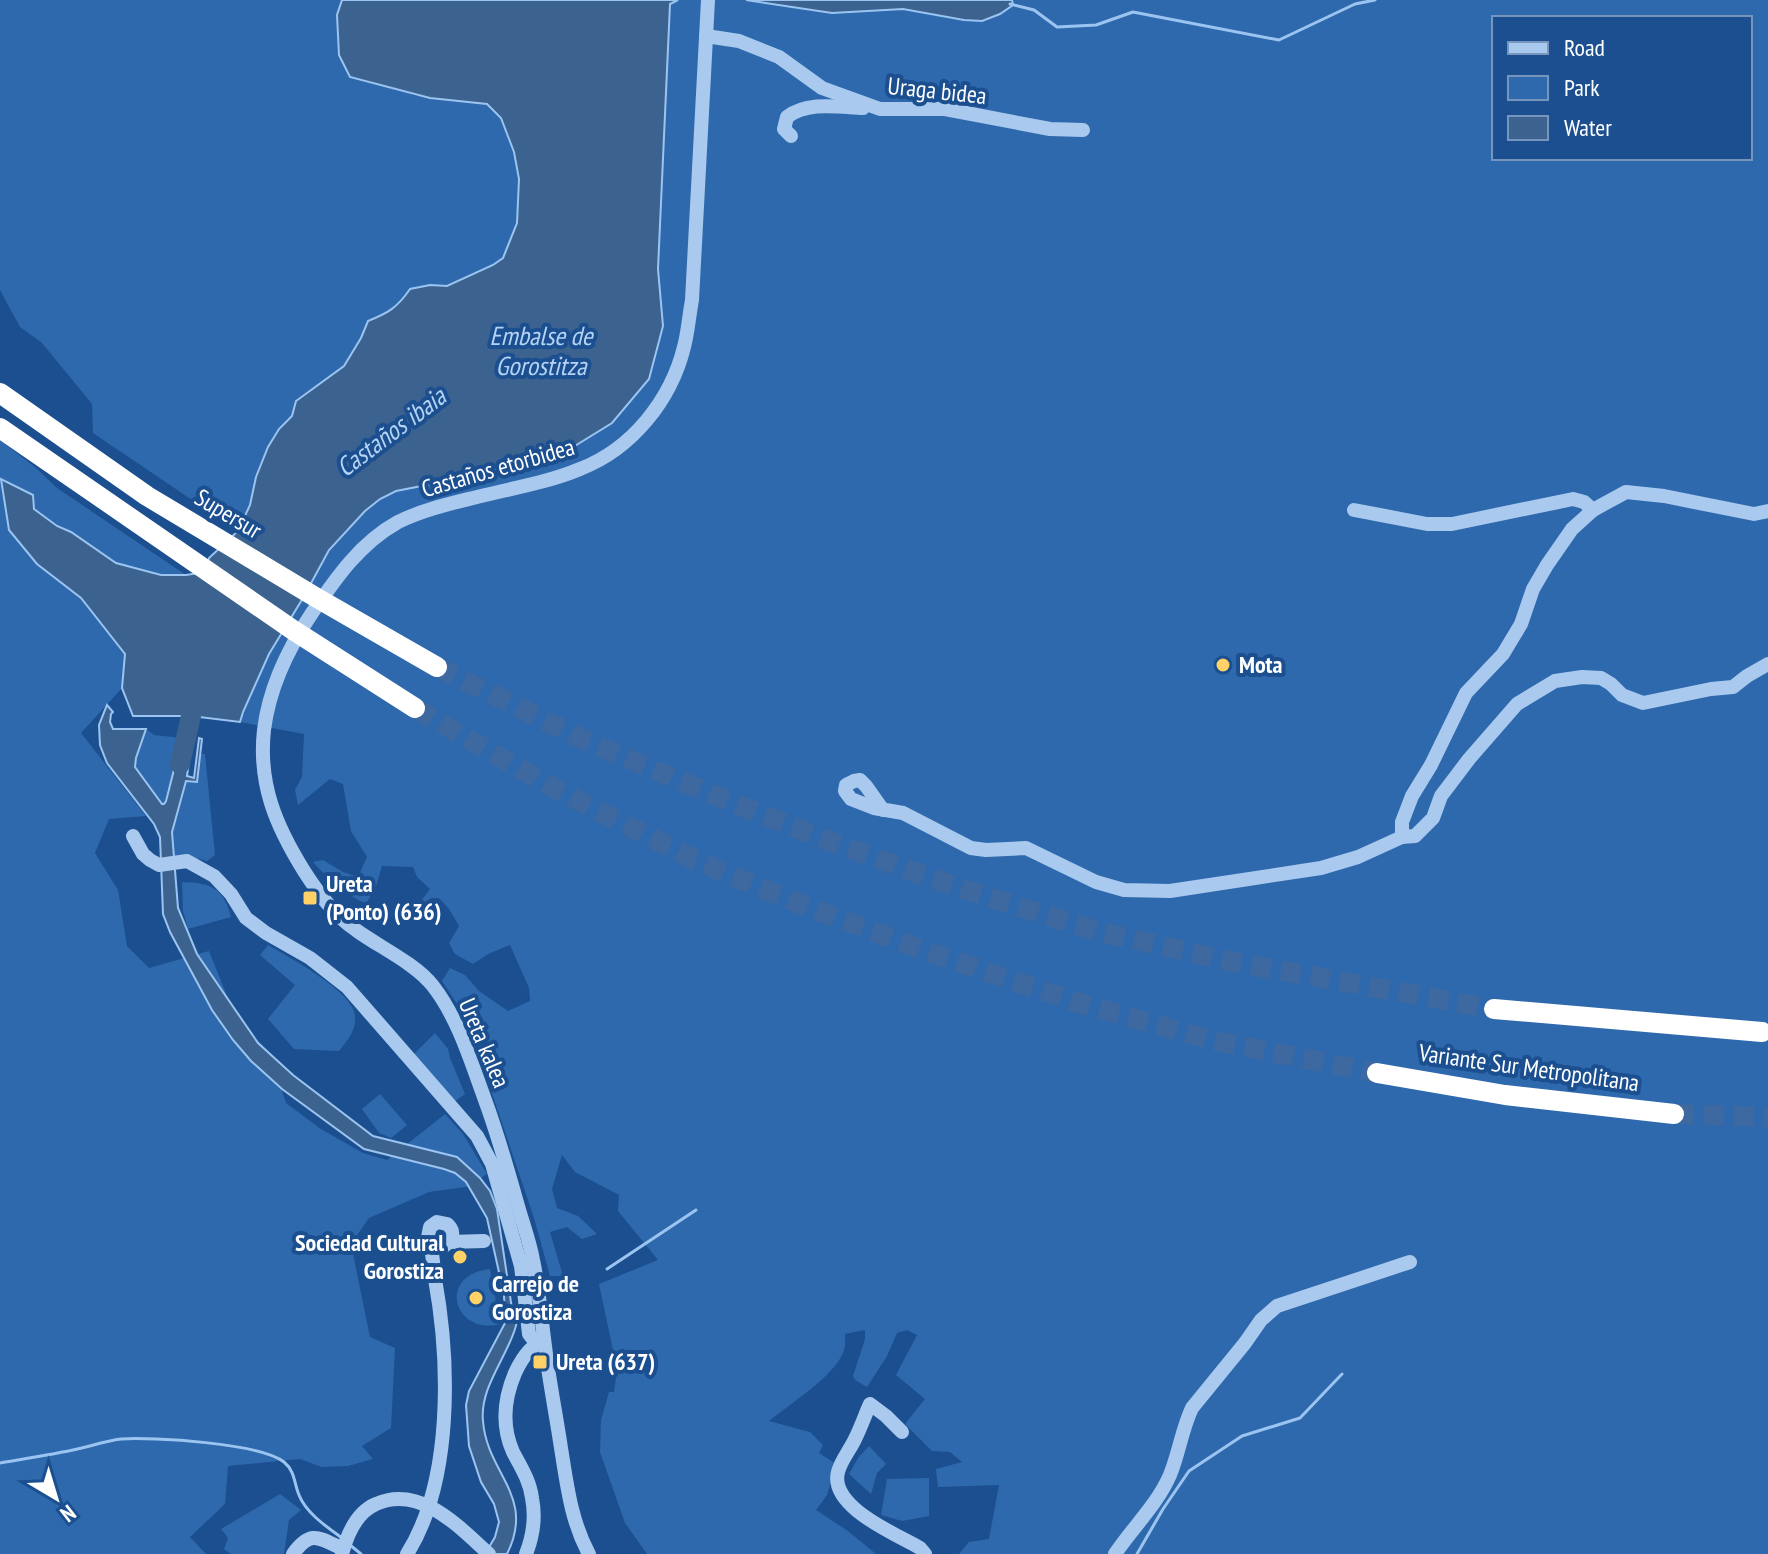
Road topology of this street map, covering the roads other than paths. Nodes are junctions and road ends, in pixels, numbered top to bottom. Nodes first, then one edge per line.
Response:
1 (708, 0) edge
2 (706, 36) junction
3 (880, 109) junction
4 (1083, 130) dead end
5 (791, 136) dead end
6 (0, 393) edge
7 (0, 428) edge
8 (1354, 510) dead end
9 (1593, 510) junction
10 (1768, 511) edge
11 (1768, 664) edge
12 (437, 667) tunnel mouth
13 (415, 708) tunnel mouth
14 (264, 729) joint
15 (883, 810) dead end
16 (133, 836) dead end
17 (1402, 837) junction
18 (1494, 1009) tunnel mouth
19 (1762, 1032) dead end
20 (1377, 1073) tunnel mouth
21 (1674, 1114) tunnel mouth
22 (430, 1241) junction
23 (484, 1241) dead end
24 (449, 1242) junction
25 (1410, 1262) dead end
26 (540, 1342) junction
27 (902, 1432) dead end
28 (428, 1506) junction
29 (342, 1551) edge
30 (293, 1554) edge
31 (407, 1554) edge
32 (489, 1554) edge
33 (526, 1554) edge
34 (589, 1554) edge
35 (925, 1554) edge
36 (1115, 1554) edge

1 - 2 street, Castaños etorbidea
2 - 3 street, Uraga bidea
2 - 14 street, Castaños etorbidea
3 - 4 street, Uraga bidea
3 - 5 street
6 - 12 highway, Supersur
7 - 13 highway
8 - 9 street
9 - 10 street
9 - 17 street
11 - 17 street
14 - 26 street, Ureta kalea
15 - 17 street
16 - 26 street, Ureta kalea
18 - 19 highway
20 - 21 highway, Variante Sur Metropolitana
22 - 24 street
22 - 24 street
22 - 28 street
23 - 24 street
25 - 36 street
26 - 33 street
26 - 34 street, Ureta kalea
27 - 35 street
28 - 29 street
28 - 31 street
28 - 32 street
29 - 30 street

